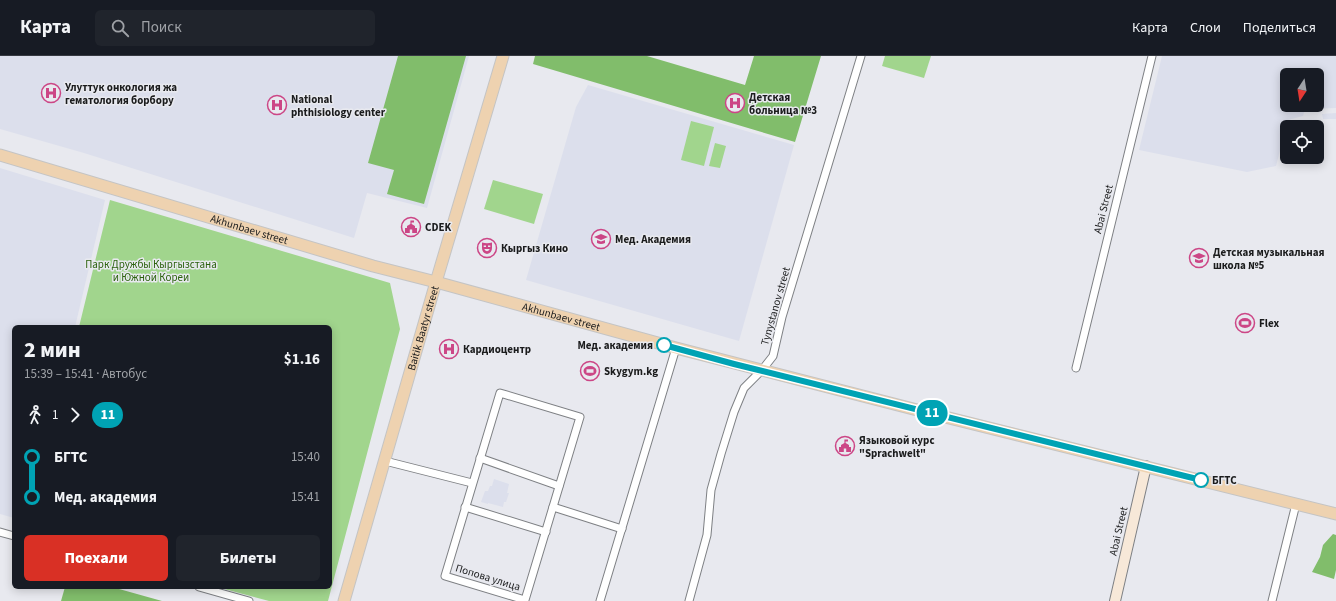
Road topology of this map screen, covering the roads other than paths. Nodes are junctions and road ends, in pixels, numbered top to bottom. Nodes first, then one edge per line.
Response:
1 (503, 56) edge
2 (861, 56) edge
3 (1152, 56) edge
4 (0, 155) edge
5 (436, 282) junction
6 (676, 348) junction
7 (1076, 368) dead end
8 (762, 370) junction
9 (480, 458) junction
10 (385, 461) junction
11 (1146, 466) junction
12 (472, 483) junction
13 (559, 486) junction
14 (1296, 504) junction
15 (465, 507) junction
16 (553, 507) junction
17 (1336, 514) edge
18 (622, 529) junction
19 (0, 532) edge
20 (546, 532) junction
21 (12, 535) edge
22 (205, 589) edge
23 (249, 601) edge
24 (344, 601) edge
25 (600, 601) edge
26 (690, 601) edge
27 (1114, 601) edge
28 (1272, 601) edge

1 - 5 main road, Baitik Baatyr street
2 - 8 street, Tynystanov street
3 - 7 street, Abai Street
4 - 5 main road, Akhunbaev street
5 - 6 main road, Akhunbaev street
5 - 10 main road, Baitik Baatyr street
6 - 8 main road, Akhunbaev street
6 - 18 street
8 - 11 main road, Akhunbaev street
8 - 26 street, Tynystanov street
9 - 12 street, Попова улица
9 - 13 street
9 - 13 street, Попова улица
10 - 12 street
10 - 24 main road, Baitik Baatyr street
11 - 14 main road, Akhunbaev street
11 - 27 street, Abai Street
12 - 15 street, Попова улица
13 - 16 street, Попова улица
14 - 17 main road, Akhunbaev street
14 - 28 street
15 - 20 street
15 - 20 street, Попова улица
16 - 18 street
16 - 20 street, Попова улица
18 - 25 street
19 - 21 street
22 - 23 street

